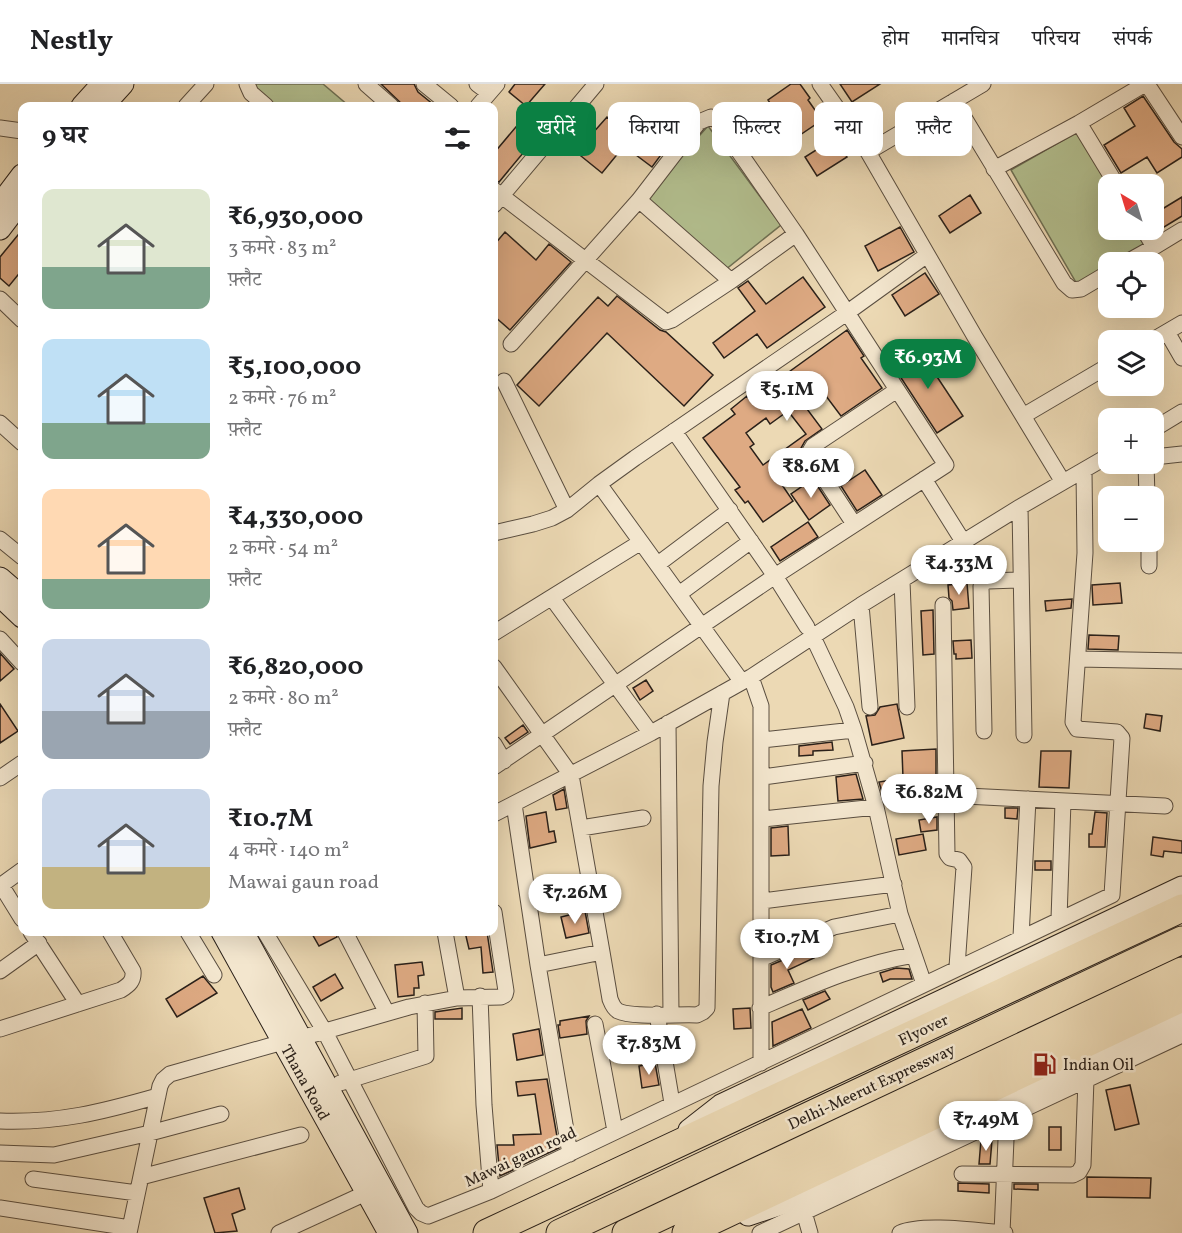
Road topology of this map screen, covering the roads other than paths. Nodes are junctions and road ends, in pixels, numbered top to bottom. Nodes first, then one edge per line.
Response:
1 (123, 84) edge
2 (206, 84) edge
3 (247, 84) edge
4 (366, 84) edge
5 (424, 84) edge
6 (596, 84) edge
7 (819, 84) edge
8 (983, 84) edge
9 (1146, 84) edge
10 (487, 87) edge
11 (104, 94) edge
12 (954, 101) junction
13 (89, 102) edge
14 (190, 102) edge
15 (261, 102) edge
16 (384, 102) edge
17 (446, 102) edge
18 (480, 102) edge
19 (832, 102) edge
20 (1079, 123) junction
21 (0, 128) edge
22 (18, 130) edge
23 (1182, 137) edge
24 (883, 143) edge
25 (870, 156) edge
26 (994, 169) junction
27 (1110, 174) edge
28 (17, 184) edge
29 (498, 195) edge
30 (498, 198) edge
31 (639, 200) junction
32 (0, 204) edge
33 (0, 229) edge
34 (1182, 230) edge
35 (796, 234) junction
36 (1150, 240) edge
37 (1154, 247) junction
38 (1145, 252) edge
39 (927, 255) junction
40 (585, 259) junction
41 (1098, 279) edge
42 (731, 281) junction
43 (0, 299) edge
44 (848, 312) junction
45 (18, 316) edge
46 (1182, 323) edge
47 (1167, 332) junction
48 (1164, 334) edge
49 (511, 344) dead end
50 (1182, 358) edge
51 (1098, 372) edge
52 (504, 381) dead end
53 (897, 390) junction
54 (1182, 412) edge
55 (1023, 416) junction
56 (0, 423) edge
57 (1164, 423) edge
58 (674, 431) junction
59 (18, 439) edge
60 (1182, 454) edge
61 (1164, 457) edge
62 (1098, 462) edge
63 (1084, 471) junction
64 (924, 479) junction
65 (1063, 482) junction
66 (598, 484) junction
67 (1020, 507) junction
68 (567, 510) junction
69 (730, 510) junction
70 (854, 524) junction
71 (498, 532) edge
72 (0, 539) edge
73 (752, 541) junction
74 (641, 542) junction
75 (964, 543) junction
76 (18, 552) edge
77 (1149, 552) edge
78 (658, 564) junction
79 (1149, 566) dead end
80 (775, 576) junction
81 (0, 578) edge
82 (1020, 580) junction
83 (902, 581) junction
84 (18, 594) edge
85 (679, 594) junction
86 (0, 596) edge
87 (552, 598) junction
88 (861, 605) junction
89 (943, 605) dead end
90 (18, 613) edge
91 (702, 625) junction
92 (498, 631) edge
93 (810, 632) junction
94 (0, 639) edge
95 (18, 659) edge
96 (1078, 659) junction
97 (1182, 661) edge
98 (498, 673) edge
99 (746, 680) junction
100 (616, 683) junction
101 (722, 693) junction
102 (870, 707) dead end
103 (907, 707) dead end
104 (668, 723) junction
105 (647, 728) dead end
106 (854, 730) junction
107 (984, 731) dead end
108 (542, 735) junction
109 (1024, 735) dead end
110 (762, 740) junction
111 (499, 764) edge
112 (865, 764) junction
113 (18, 766) edge
114 (571, 775) junction
115 (763, 777) junction
116 (0, 778) edge
117 (946, 795) junction
118 (1028, 799) junction
119 (1063, 801) junction
120 (514, 804) junction
121 (1117, 804) junction
122 (1165, 806) dead end
123 (876, 807) junction
124 (498, 812) edge
125 (643, 818) dead end
126 (763, 819) junction
127 (581, 828) junction
128 (18, 873) edge
129 (894, 884) junction
130 (0, 885) edge
131 (1182, 887) edge
132 (762, 901) junction
133 (1182, 908) edge
134 (18, 913) edge
135 (900, 914) junction
136 (1059, 919) junction
137 (112, 936) edge
138 (190, 936) edge
139 (233, 936) edge
140 (267, 936) edge
141 (347, 936) edge
142 (446, 936) edge
143 (498, 936) edge
144 (1021, 937) junction
145 (35, 938) edge
146 (1182, 940) edge
147 (602, 952) junction
148 (914, 955) junction
149 (761, 959) junction
150 (538, 965) junction
151 (957, 968) junction
152 (1182, 970) edge
153 (0, 971) edge
154 (214, 975) dead end
155 (924, 984) junction
156 (480, 996) junction
157 (457, 998) junction
158 (1182, 998) edge
159 (425, 1003) junction
160 (78, 1004) junction
161 (760, 1008) junction
162 (387, 1013) junction
163 (664, 1014) junction
164 (1182, 1018) edge
165 (595, 1024) dead end
166 (0, 1029) edge
167 (325, 1032) junction
168 (1182, 1035) edge
169 (292, 1040) junction
170 (760, 1063) junction
171 (1086, 1079) junction
172 (350, 1080) junction
173 (320, 1092) junction
174 (158, 1096) junction
175 (672, 1104) junction
176 (221, 1114) dead end
177 (1007, 1116) junction
178 (0, 1121) edge
179 (615, 1131) junction
180 (150, 1133) junction
181 (301, 1135) dead end
182 (664, 1150) junction
183 (0, 1153) edge
184 (570, 1154) junction
185 (962, 1174) dead end
186 (1005, 1174) junction
187 (141, 1177) junction
188 (33, 1179) dead end
189 (491, 1191) junction
190 (366, 1192) junction
191 (137, 1193) junction
192 (0, 1208) edge
193 (804, 1212) junction
194 (129, 1231) edge
195 (958, 1232) edge
196 (279, 1233) edge
197 (389, 1233) edge
198 (407, 1233) edge
199 (487, 1233) edge
200 (560, 1233) edge
201 (626, 1233) edge
202 (686, 1233) edge
203 (697, 1233) edge
204 (760, 1233) edge
205 (810, 1233) edge
206 (900, 1233) edge
207 (1003, 1233) edge

1 - 11 street
2 - 14 street
3 - 15 street
4 - 16 street
5 - 17 street
6 - 29 street
7 - 19 street
8 - 12 street
9 - 20 street
9 - 23 street
10 - 18 street
11 - 13 street
12 - 24 street
12 - 26 street
20 - 26 street
20 - 27 street
21 - 22 street
25 - 39 street
26 - 41 street
28 - 32 street
28 - 33 street
30 - 40 street
31 - 35 street
31 - 40 street
31 - 42 street
34 - 37 street
35 - 42 street
35 - 44 street
36 - 37 street
37 - 38 street
39 - 44 street
39 - 55 street
40 - 42 street
40 - 49 street
43 - 45 street
44 - 53 street
44 - 58 street
46 - 47 street
47 - 48 street
47 - 50 street
51 - 55 street
52 - 68 street
53 - 64 street
53 - 70 street
54 - 57 street
55 - 65 street
56 - 59 street
58 - 66 street
58 - 69 street
60 - 61 street
62 - 63 street
63 - 65 street
63 - 96 street
64 - 70 street
64 - 75 street
65 - 67 street
66 - 68 street
66 - 74 street
67 - 75 street
67 - 82 street
68 - 71 street
69 - 73 street
69 - 78 street
70 - 80 street
72 - 76 street
73 - 80 street
73 - 85 street
74 - 78 street
74 - 87 street
75 - 83 street
77 - 79 street
78 - 85 street
80 - 91 street
80 - 93 street
81 - 84 street
82 - 107 street
82 - 109 street
83 - 88 street
83 - 103 street
85 - 91 street
86 - 90 street
87 - 92 street
87 - 100 street
88 - 93 street
88 - 102 street
89 - 117 street
91 - 99 street
91 - 100 street
93 - 99 street
93 - 106 street
94 - 95 street
96 - 97 street
96 - 121 street
98 - 108 street
99 - 101 street
99 - 110 street
100 - 105 street
100 - 108 street
101 - 104 street
101 - 163 street
104 - 114 street
104 - 163 street
106 - 110 street
106 - 112 street
108 - 111 street
108 - 114 street
110 - 115 street
112 - 115 street
112 - 123 street
113 - 116 street
114 - 120 street
114 - 127 street
115 - 126 street
117 - 118 street
117 - 151 street
118 - 119 street
118 - 144 street
119 - 121 street
119 - 136 street
120 - 124 street
120 - 150 street
121 - 122 street
121 - 136 street, Mawai gaun road
123 - 126 street
123 - 129 street
125 - 127 street
126 - 132 street
127 - 147 street
128 - 130 street
129 - 132 street
129 - 135 street
130 - 134 street
131 - 182 street
132 - 149 street
133 - 182 highway, Flyover
135 - 148 street
135 - 149 street
136 - 144 street, Mawai gaun road
137 - 160 street
138 - 154 street
139 - 169 street, Thana Road
140 - 167 street, Mawai gaun road
141 - 162 street
142 - 157 street
143 - 156 street
144 - 151 street, Mawai gaun road
145 - 153 street
145 - 160 street
146 - 200 highway, Delhi-Meerut Expressway
147 - 150 street
147 - 163 street
148 - 155 street
148 - 161 street
149 - 161 street
150 - 184 street
151 - 155 street, Mawai gaun road
152 - 201 highway, Delhi-Meerut Expressway
155 - 170 street, Mawai gaun road
156 - 157 street
156 - 189 street
157 - 159 street
158 - 202 highway
159 - 162 street
159 - 172 street
160 - 166 street
161 - 170 street
162 - 167 street
163 - 175 street
164 - 203 street
165 - 179 street
167 - 169 street
167 - 172 street, Mawai gaun road
168 - 171 street
169 - 173 street, Thana Road
169 - 174 street
170 - 175 street, Mawai gaun road
171 - 177 street
171 - 186 street
172 - 173 street
172 - 189 street, Mawai gaun road
173 - 190 street, Thana Road
173 - 198 street, Thana Road
174 - 178 street
174 - 180 street
175 - 179 street, Mawai gaun road
176 - 180 street
177 - 186 street
177 - 193 street
179 - 184 street, Mawai gaun road
180 - 183 street
180 - 187 street
181 - 187 street
182 - 199 highway, Flyover
184 - 189 street, Mawai gaun road
185 - 186 street
186 - 207 street
187 - 191 street
188 - 191 street
190 - 196 street
190 - 197 street, Thana Road
191 - 194 street
192 - 194 street
193 - 204 street
193 - 205 street
195 - 206 street
195 - 207 street

